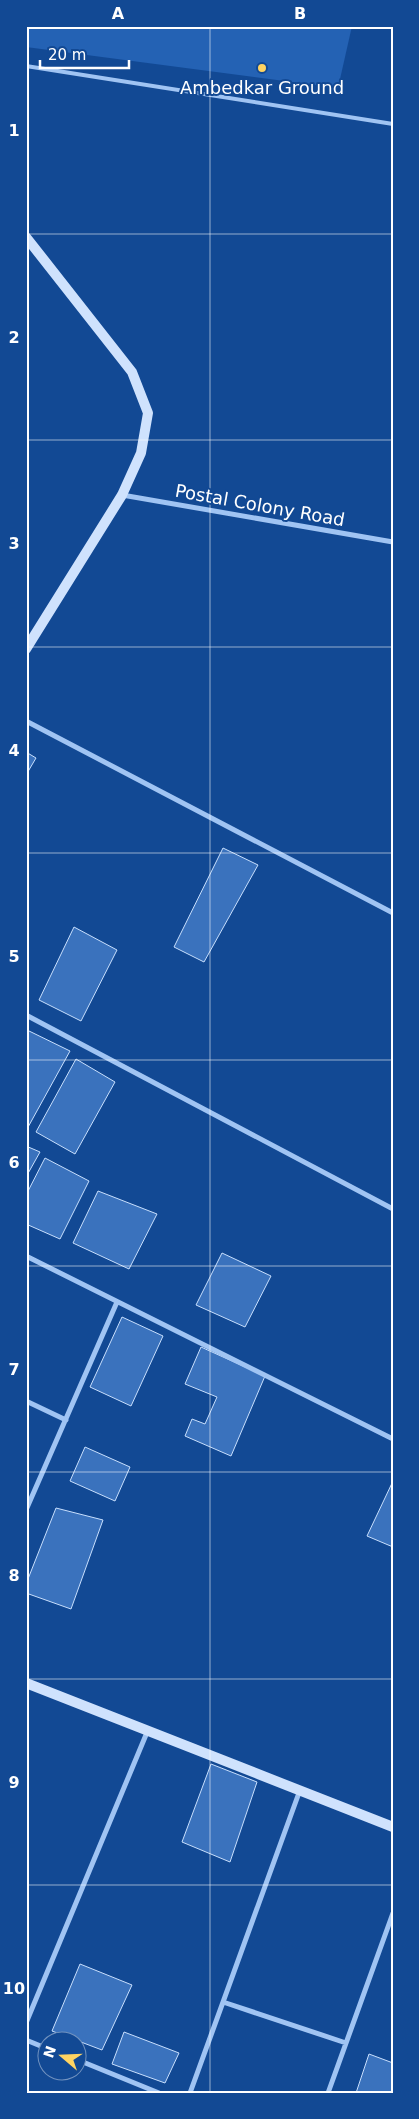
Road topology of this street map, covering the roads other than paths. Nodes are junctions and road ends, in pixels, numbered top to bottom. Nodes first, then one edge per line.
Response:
1 (26, 66) edge
2 (393, 124) edge
3 (26, 237) edge
4 (122, 495) junction
5 (393, 542) edge
6 (26, 649) edge
7 (26, 721) edge
8 (393, 912) edge
9 (26, 1015) edge
10 (393, 1209) edge
11 (26, 1256) edge
12 (117, 1302) junction
13 (26, 1401) edge
14 (66, 1420) junction
15 (393, 1439) edge
16 (26, 1510) edge
17 (26, 1683) edge
18 (148, 1730) junction
19 (300, 1790) junction
20 (393, 1827) edge
21 (393, 1913) edge
22 (223, 2002) junction
23 (26, 2023) edge
24 (26, 2040) edge
25 (346, 2043) junction
26 (38, 2045) edge
27 (88, 2064) edge
28 (160, 2093) edge
29 (190, 2093) edge
30 (328, 2093) edge

1 - 2 lane
3 - 4 street
4 - 5 street, Postal Colony Road
4 - 6 street
7 - 8 street
9 - 10 street
11 - 12 street
12 - 14 street
12 - 15 street
13 - 14 street
14 - 16 street
17 - 18 street
18 - 19 street
18 - 23 street
19 - 20 street
19 - 22 street
21 - 25 street
22 - 25 street
22 - 29 street
24 - 26 street
25 - 30 street
27 - 28 street

